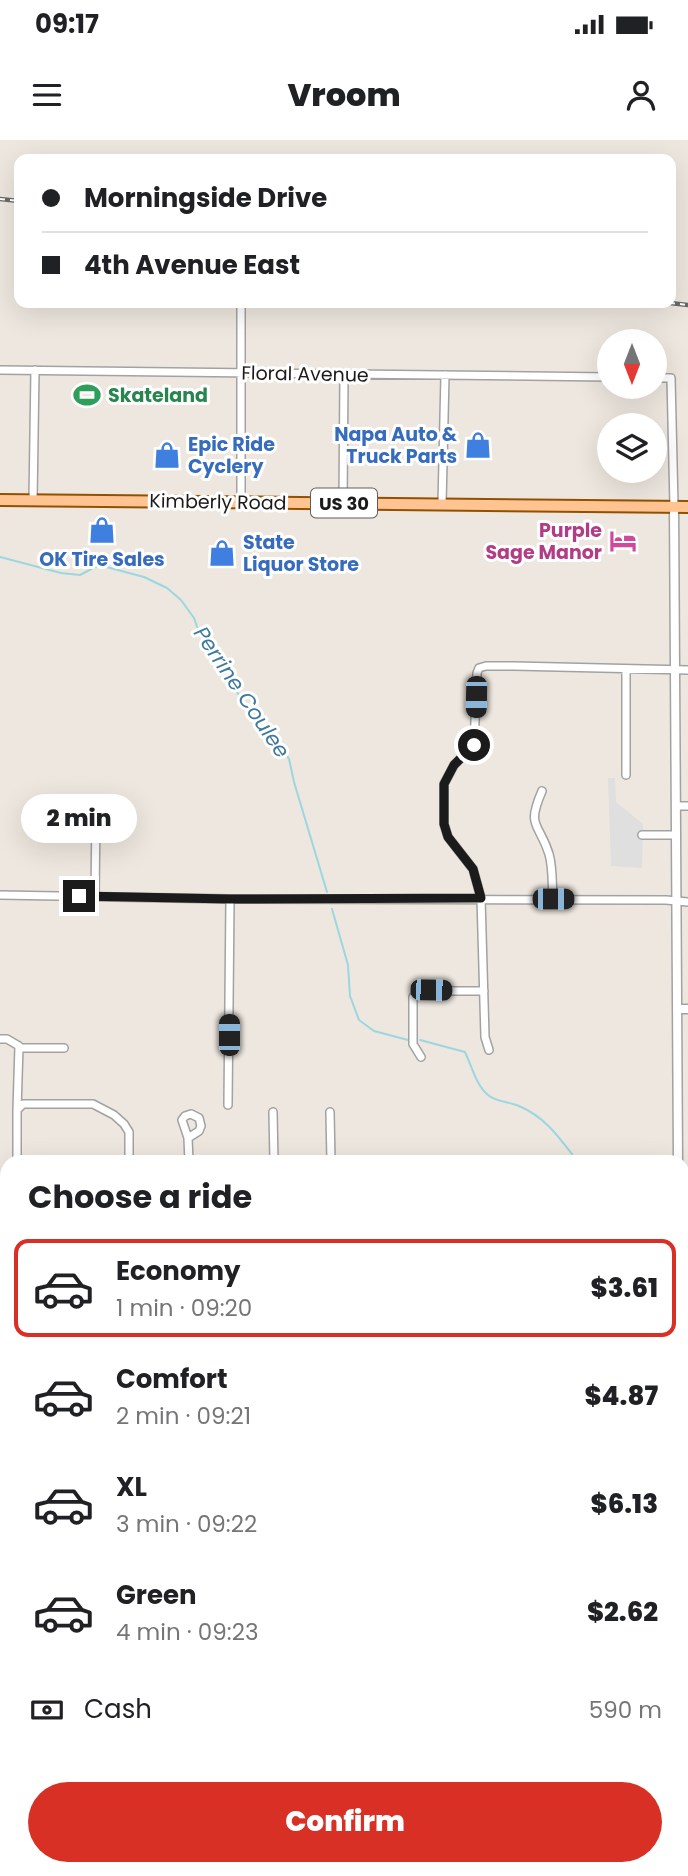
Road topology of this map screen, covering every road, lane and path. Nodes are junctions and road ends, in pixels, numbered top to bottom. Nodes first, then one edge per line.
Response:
1 (242, 308) edge
2 (0, 370) edge
3 (35, 370) junction
4 (241, 373) junction
5 (344, 374) junction
6 (445, 375) junction
7 (597, 377) edge
8 (667, 378) edge
9 (0, 499) edge
10 (33, 500) junction
11 (241, 502) junction
12 (343, 503) junction
13 (442, 504) junction
14 (674, 506) junction
15 (688, 507) edge
16 (626, 669) junction
17 (676, 670) junction
18 (688, 670) edge
19 (626, 775) dead end
20 (542, 791) dead end
21 (676, 806) junction
22 (688, 806) edge
23 (96, 812) dead end
24 (642, 835) dead end
25 (676, 835) junction
26 (0, 895) edge
27 (95, 897) junction
28 (481, 898) junction
29 (230, 899) junction
30 (553, 899) junction
31 (676, 902) junction
32 (688, 902) edge
33 (484, 992) junction
34 (677, 1009) junction
35 (688, 1009) edge
36 (0, 1039) edge
37 (19, 1048) junction
38 (64, 1048) dead end
39 (489, 1050) dead end
40 (421, 1057) dead end
41 (228, 1105) dead end
42 (17, 1110) junction
43 (272, 1111) dead end
44 (330, 1112) dead end
45 (188, 1138) dead end
46 (17, 1155) edge
47 (129, 1155) edge
48 (188, 1155) edge
49 (274, 1155) edge
50 (331, 1155) edge
51 (678, 1155) edge

1 - 4 street
2 - 3 street, Floral Avenue
3 - 4 street, Floral Avenue
3 - 10 street
4 - 5 street, Floral Avenue
4 - 11 street
5 - 6 street, Floral Avenue
5 - 12 street
6 - 7 street, Floral Avenue
6 - 13 street
8 - 14 street
9 - 10 main road, Kimberly Road / US 30
10 - 11 main road, Kimberly Road / US 30
11 - 12 main road, Kimberly Road / US 30
12 - 13 main road, Kimberly Road / US 30
13 - 14 main road, Kimberly Road / US 30
14 - 15 main road, Kimberly Road / US 30
14 - 17 street
16 - 17 street
16 - 19 street
16 - 28 street
17 - 18 street
17 - 21 street
20 - 30 street
21 - 22 street
21 - 25 street
23 - 27 street
24 - 25 street
25 - 31 street
26 - 27 street
27 - 29 street
28 - 29 street
28 - 30 street
28 - 33 street
29 - 41 street
30 - 31 street
31 - 32 street
31 - 34 street
33 - 39 street
33 - 40 street
34 - 35 street
34 - 51 street
36 - 37 street
37 - 38 street
37 - 42 street
42 - 46 street
42 - 47 street
43 - 49 street
44 - 50 street
45 - 48 street

